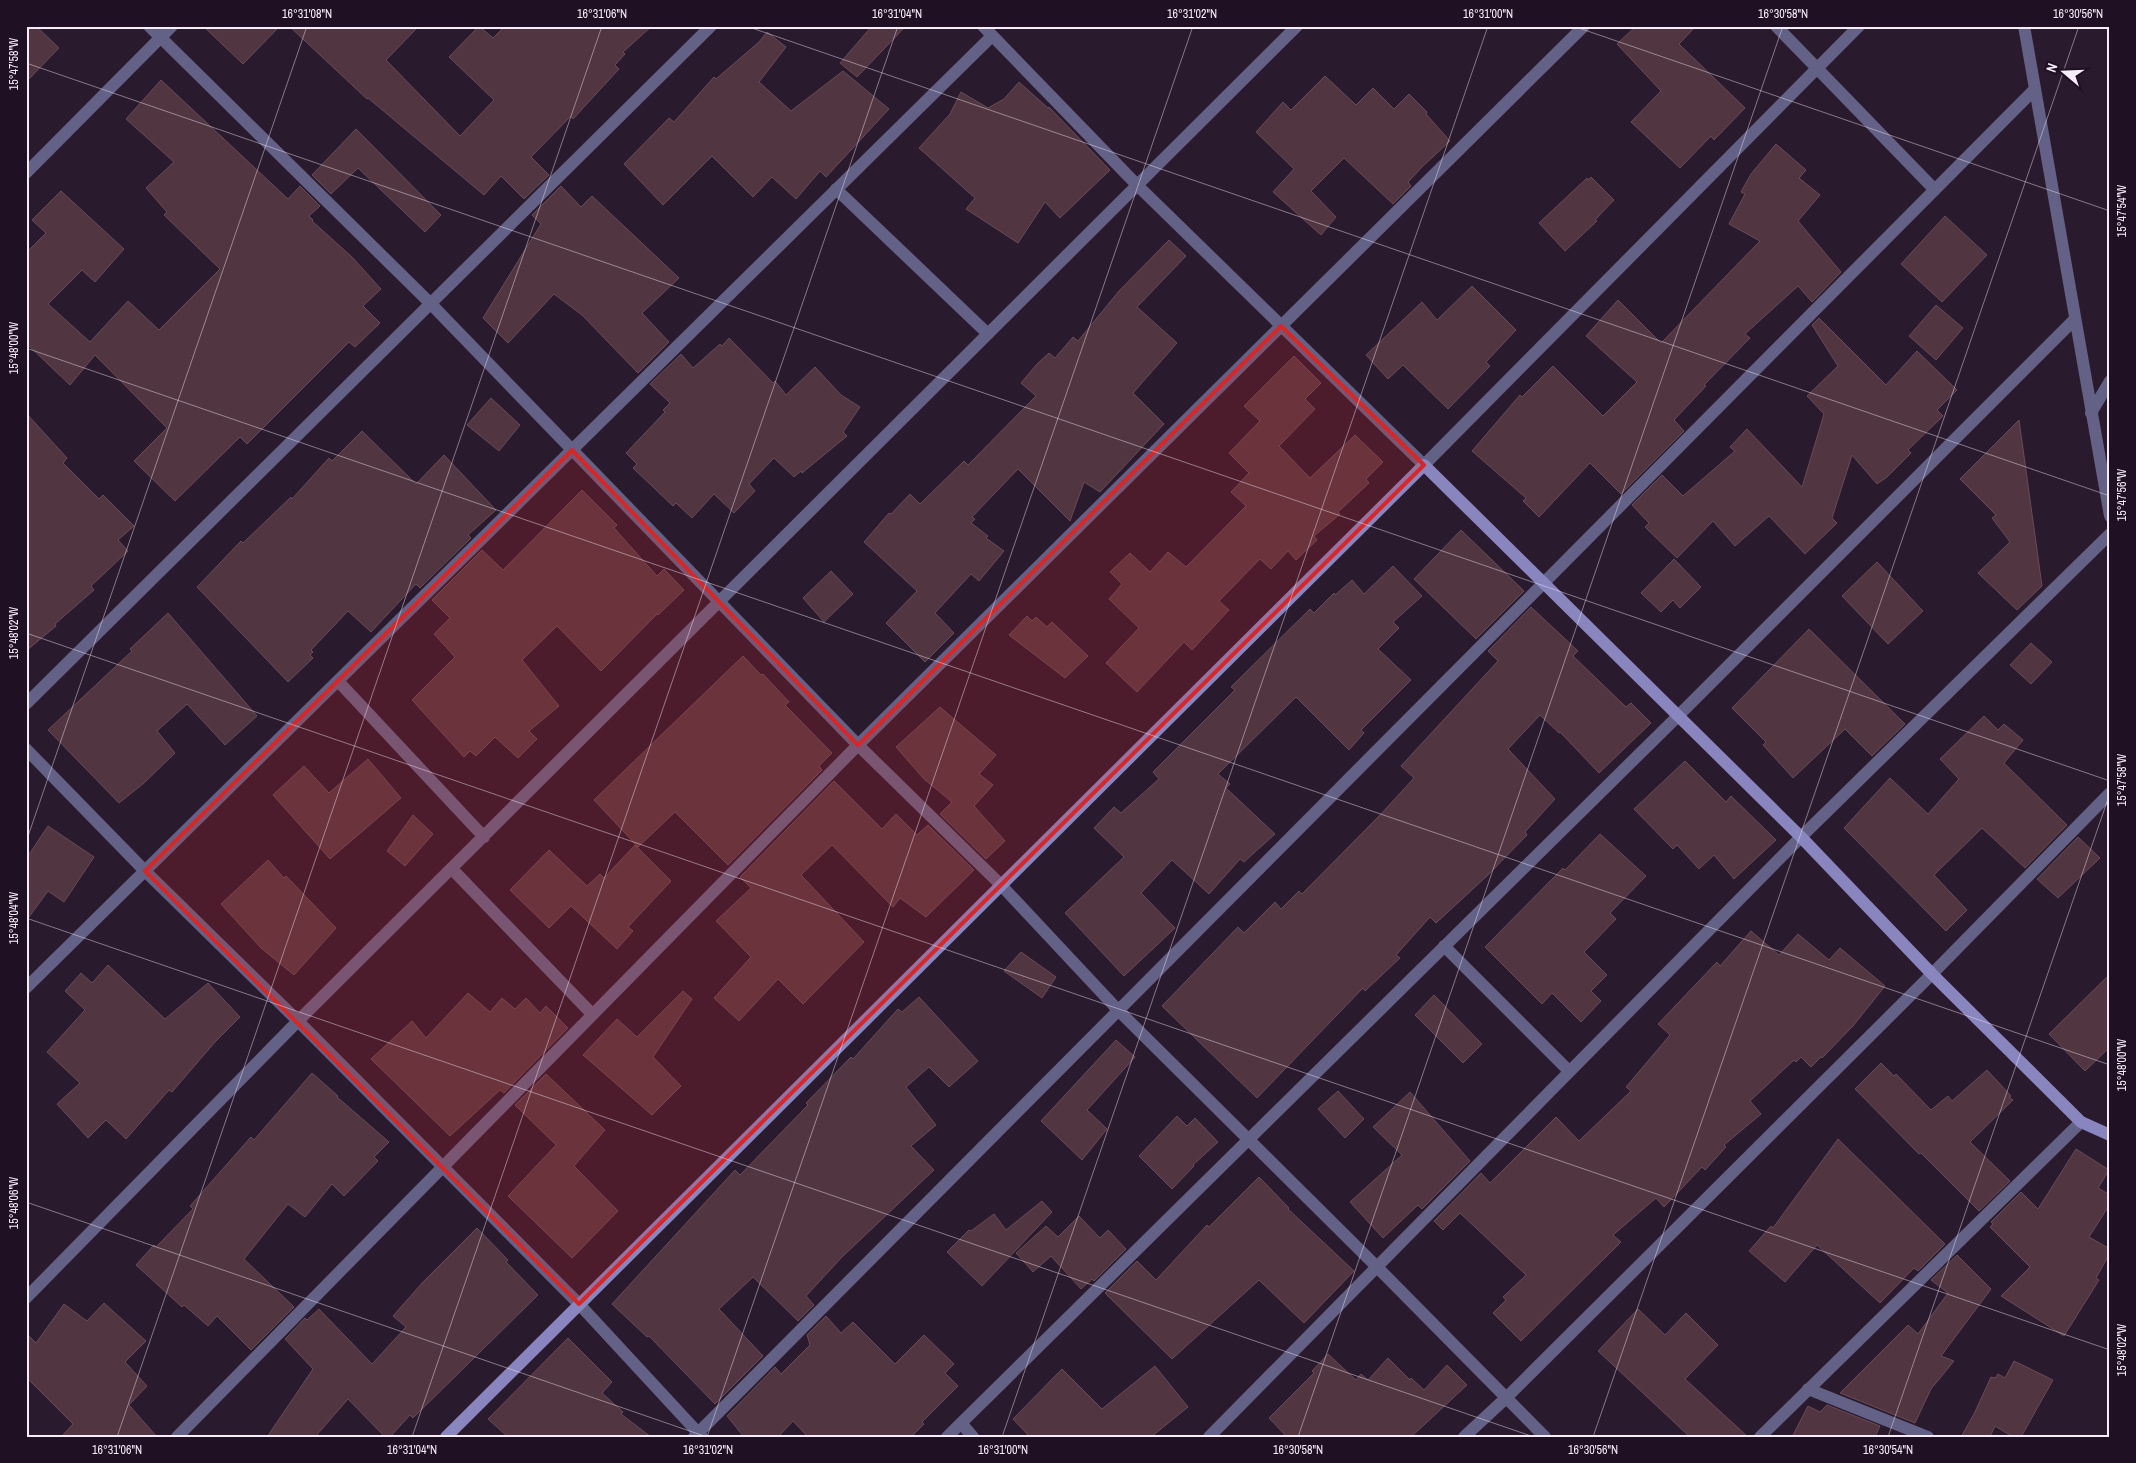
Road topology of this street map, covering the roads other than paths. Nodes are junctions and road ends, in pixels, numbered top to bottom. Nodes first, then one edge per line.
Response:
1 (149, 26) edge
2 (172, 26) edge
3 (711, 26) edge
4 (1297, 26) edge
5 (1584, 26) edge
6 (1776, 26) edge
7 (1859, 26) edge
8 (2024, 26) edge
9 (988, 31) edge
10 (160, 38) junction
11 (1816, 68) junction
12 (2035, 89) junction
13 (26, 173) edge
14 (1137, 185) junction
15 (836, 189) junction
16 (1935, 190) junction
17 (430, 304) junction
18 (2075, 319) junction
19 (1281, 326) junction
20 (988, 334) junction
21 (2110, 381) edge
22 (2091, 413) junction
23 (572, 450) junction
24 (1424, 465) junction
25 (2110, 516) edge
26 (2110, 534) edge
27 (1543, 583) junction
28 (721, 602) junction
29 (338, 681) junction
30 (26, 704) edge
31 (1678, 715) junction
32 (858, 745) junction
33 (26, 749) edge
34 (2110, 793) edge
35 (484, 837) junction
36 (1801, 837) junction
37 (452, 869) junction
38 (145, 871) junction
39 (1001, 884) junction
40 (1444, 946) junction
41 (1932, 974) junction
42 (26, 988) edge
43 (1118, 1010) junction
44 (592, 1014) junction
45 (298, 1021) junction
46 (1569, 1071) junction
47 (2081, 1122) junction
48 (2110, 1135) edge
49 (1248, 1140) junction
50 (443, 1167) junction
51 (1377, 1267) junction
52 (26, 1298) edge
53 (579, 1304) junction
54 (1808, 1389) junction
55 (1506, 1398) junction
56 (961, 1423) junction
57 (698, 1435) edge
58 (177, 1437) edge
59 (446, 1437) edge
60 (947, 1437) edge
61 (973, 1437) edge
62 (1209, 1437) edge
63 (1464, 1437) edge
64 (1545, 1437) edge
65 (1760, 1437) edge
66 (1928, 1437) edge

1 - 10 street
2 - 10 street
3 - 17 street
4 - 14 street
5 - 19 street
6 - 11 street
7 - 11 street
8 - 12 street
9 - 14 street
9 - 15 street
10 - 13 street
10 - 17 street
11 - 16 street
11 - 24 street
12 - 16 street
12 - 18 street
14 - 19 street
14 - 20 street
15 - 20 street
15 - 23 street
16 - 27 street
17 - 23 street
17 - 30 street
18 - 22 street
18 - 31 street
19 - 24 street
19 - 32 street
20 - 28 street
21 - 22 street
22 - 25 street
23 - 28 street
23 - 29 street
24 - 27 street
24 - 39 street
26 - 36 street
27 - 31 street
27 - 43 street
28 - 32 street
28 - 35 street
29 - 35 street
29 - 38 street
31 - 36 street
31 - 40 street
32 - 39 street
32 - 44 street
33 - 38 street
34 - 41 street
35 - 37 street
36 - 41 street
36 - 46 street
37 - 44 street
37 - 45 street
38 - 42 street
38 - 45 street
39 - 43 street
39 - 53 street
40 - 46 street
40 - 49 street
41 - 47 street
41 - 55 street
43 - 49 street
43 - 57 street
44 - 50 street
45 - 50 street
45 - 52 street
46 - 51 street
47 - 48 street
47 - 54 street
49 - 51 street
49 - 56 street
50 - 53 street
50 - 58 street
51 - 55 street
51 - 62 street
53 - 57 street
53 - 59 street
54 - 65 street
54 - 66 street
55 - 63 street
55 - 64 street
56 - 60 street
56 - 61 street

